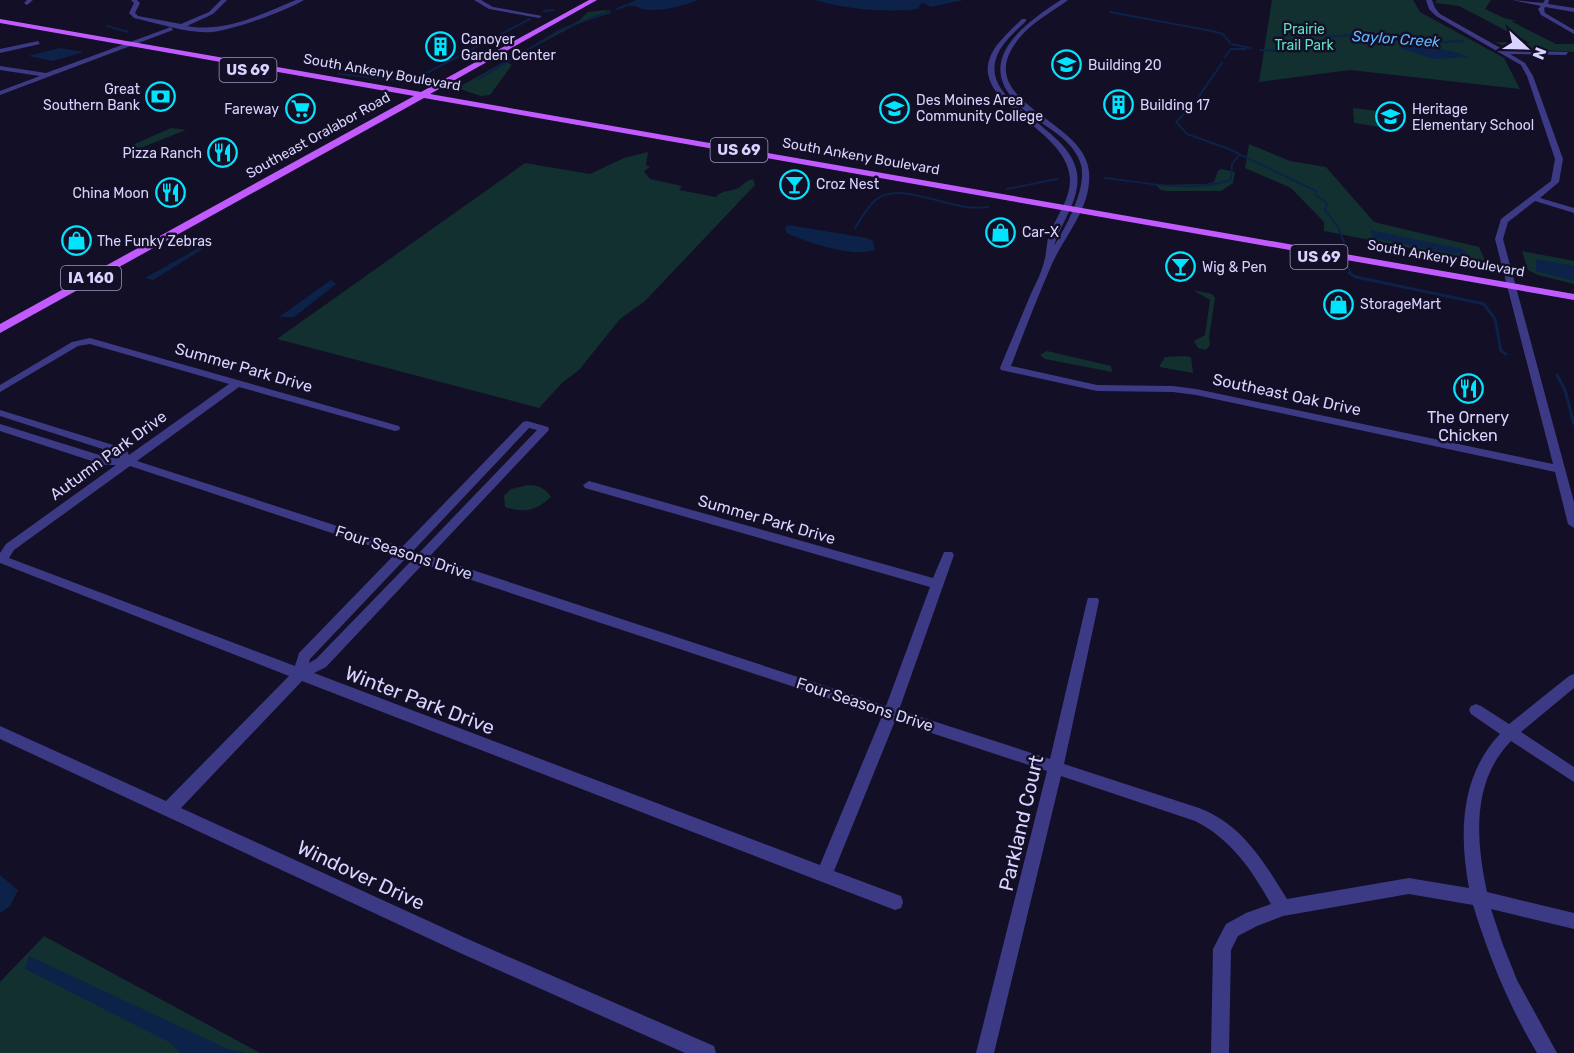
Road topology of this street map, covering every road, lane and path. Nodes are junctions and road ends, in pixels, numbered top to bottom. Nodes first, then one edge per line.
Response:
1 (134, 0) edge
2 (224, 0) edge
3 (301, 0) edge
4 (477, 0) edge
5 (582, 0) edge
6 (594, 0) edge
7 (1053, 0) edge
8 (1065, 0) edge
9 (1429, 0) edge
10 (1515, 0) edge
11 (1545, 3) edge
12 (1574, 10) edge
13 (542, 19) junction
14 (0, 21) edge
15 (0, 26) edge
16 (181, 26) junction
17 (1574, 32) edge
18 (38, 43) dead end
19 (130, 44) junction
20 (120, 48) junction
21 (0, 51) edge
22 (1504, 52) junction
23 (1574, 54) edge
24 (0, 68) edge
25 (43, 77) junction
26 (441, 85) junction
27 (0, 93) edge
28 (413, 97) junction
29 (444, 98) junction
30 (435, 104) junction
31 (392, 112) junction
32 (765, 157) junction
33 (232, 198) junction
34 (1536, 198) junction
35 (1070, 211) junction
36 (1574, 211) edge
37 (1511, 288) junction
38 (1574, 297) edge
39 (1574, 302) edge
40 (0, 329) edge
41 (237, 383) junction
42 (0, 389) edge
43 (0, 412) edge
44 (17, 418) junction
45 (1, 428) edge
46 (394, 428) dead end
47 (127, 461) junction
48 (1560, 469) junction
49 (589, 485) dead end
50 (1574, 524) edge
51 (404, 553) junction
52 (948, 555) dead end
53 (3, 558) joint
54 (423, 558) junction
55 (937, 584) junction
56 (1093, 601) dead end
57 (299, 675) junction
58 (1574, 680) edge
59 (1476, 710) dead end
60 (891, 712) junction
61 (0, 732) edge
62 (1511, 733) junction
63 (1056, 768) junction
64 (1574, 775) edge
65 (169, 809) junction
66 (824, 875) junction
67 (1478, 898) junction
68 (895, 902) dead end
69 (1283, 908) junction
70 (1574, 921) edge
71 (706, 1053) edge
72 (985, 1053) edge
73 (1220, 1053) edge
74 (1548, 1053) edge

1 - 16 street
2 - 16 street
3 - 16 street
4 - 13 street
5 - 13 main road, IA 160
6 - 26 main road, IA 160
7 - 35 street
8 - 35 street
9 - 22 street
10 - 11 street
11 - 12 street
11 - 17 street
13 - 28 main road, IA 160
14 - 19 main road, South Ankeny Boulevard / US 69
15 - 20 main road, South Ankeny Boulevard / US 69
16 - 19 street
18 - 21 street
19 - 20 street
19 - 28 main road, South Ankeny Boulevard / US 69
20 - 25 street
20 - 28 main road, South Ankeny Boulevard / US 69
22 - 23 street
22 - 34 street
24 - 25 street
25 - 27 street
26 - 28 main road, IA 160
26 - 29 main road
28 - 29 main road, South Ankeny Boulevard / US 69
28 - 30 main road, South Ankeny Boulevard / US 69
28 - 31 main road, Southeast Oralabor Road / IA 160
28 - 33 main road, Southeast Oralabor Road / IA 160
29 - 32 main road, South Ankeny Boulevard / US 69
30 - 31 main road
30 - 32 main road, South Ankeny Boulevard / US 69
31 - 33 main road, Southeast Oralabor Road / IA 160
32 - 35 main road, South Ankeny Boulevard / US 69
33 - 40 main road, Southeast Oralabor Road / IA 160
34 - 36 street
34 - 37 street
35 - 37 main road, South Ankeny Boulevard / US 69
35 - 48 street, Southeast Oak Drive
37 - 38 main road, South Ankeny Boulevard / US 69
37 - 39 main road, South Ankeny Boulevard / US 69
37 - 48 street
41 - 42 street, Summer Park Drive
41 - 46 street, Summer Park Drive
41 - 47 street, Autumn Park Drive
43 - 44 street, Four Seasons Drive
44 - 45 street
44 - 47 street, Four Seasons Drive
45 - 47 street, Four Seasons Drive
47 - 51 street, Four Seasons Drive
47 - 53 street, Autumn Park Drive
48 - 50 street
49 - 55 street, Summer Park Drive
51 - 54 street, Four Seasons Drive
51 - 54 street
51 - 57 street
52 - 55 street
53 - 57 street, Winter Park Drive
54 - 57 street
54 - 60 street, Four Seasons Drive
55 - 60 street
56 - 63 street, Parkland Court
57 - 65 street
57 - 66 street, Winter Park Drive
58 - 62 street
59 - 62 street
60 - 63 street, Four Seasons Drive
60 - 66 street
61 - 65 street, Windover Drive
62 - 64 street
62 - 67 street
63 - 69 street, Four Seasons Drive
63 - 72 street, Parkland Court
65 - 71 street, Windover Drive
66 - 68 street, Winter Park Drive
67 - 69 street
67 - 70 street
67 - 74 street
69 - 73 street

